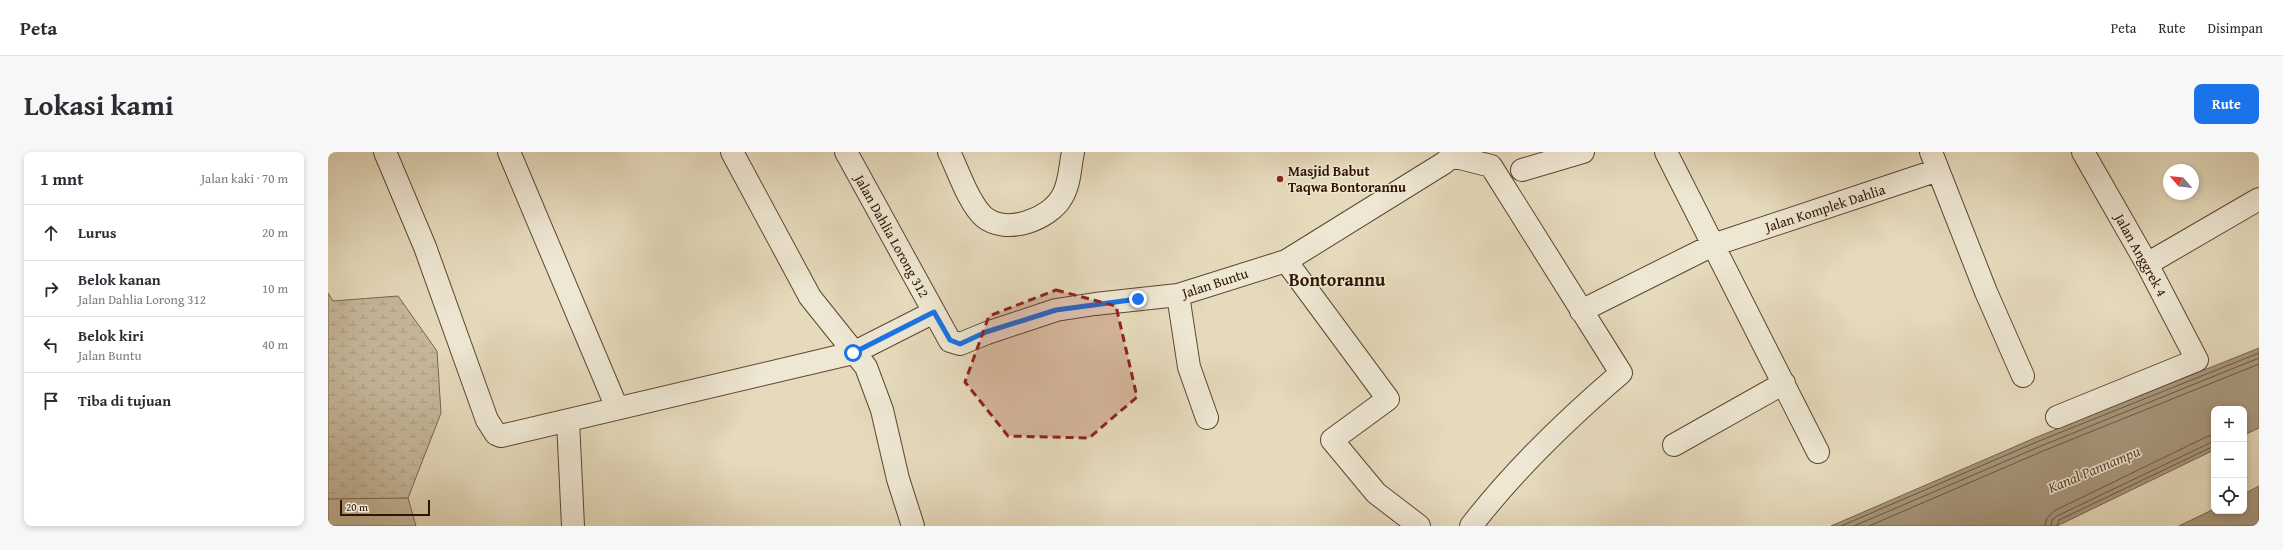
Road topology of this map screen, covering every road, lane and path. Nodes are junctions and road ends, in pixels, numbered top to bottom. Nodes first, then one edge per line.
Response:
1 (385, 152) edge
2 (509, 152) edge
3 (732, 152) edge
4 (846, 152) edge
5 (949, 152) edge
6 (1073, 152) edge
7 (1583, 152) edge
8 (1666, 152) edge
9 (2083, 152) edge
10 (1452, 154) edge
11 (1934, 161) edge
12 (1522, 170) dead end
13 (2259, 199) edge
14 (1713, 245) junction
15 (1286, 261) junction
16 (2147, 264) junction
17 (1175, 296) junction
18 (1581, 311) junction
19 (934, 312) junction
20 (950, 340) joint
21 (853, 353) junction
22 (2023, 376) dead end
23 (1784, 382) junction
24 (618, 408) junction
25 (2056, 417) dead end
26 (1207, 418) dead end
27 (568, 421) junction
28 (1674, 445) dead end
29 (1818, 452) dead end
30 (573, 526) edge
31 (913, 526) edge
32 (1419, 526) edge
33 (1471, 526) edge

1 - 27 street
2 - 24 street
3 - 21 street
4 - 19 street, Jalan Dahlia Lorong 312
5 - 6 street
7 - 12 street
8 - 14 street
9 - 16 street, Jalan Anggrek 4
10 - 15 street, Jalan Buntu
10 - 18 street
11 - 14 street, Jalan Komplek Dahlia
11 - 22 street
13 - 16 street
14 - 18 street, Jalan Komplek Dahlia
14 - 23 street
15 - 17 street, Jalan Buntu
15 - 32 street
16 - 25 street, Jalan Anggrek 4
17 - 20 street, Jalan Buntu
17 - 26 street
18 - 33 street
19 - 20 street, Jalan Dahlia Lorong 312
19 - 21 street
21 - 24 street
21 - 31 street
23 - 28 street
23 - 29 street
24 - 27 street
27 - 30 street

